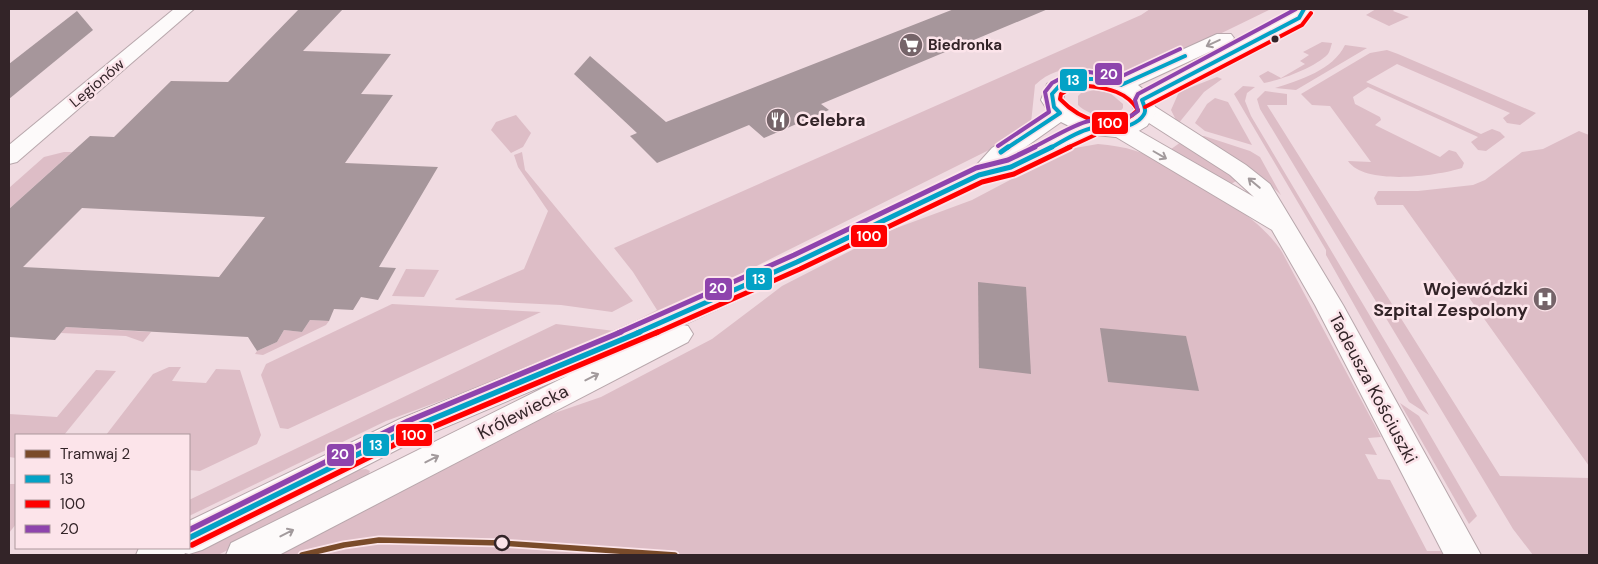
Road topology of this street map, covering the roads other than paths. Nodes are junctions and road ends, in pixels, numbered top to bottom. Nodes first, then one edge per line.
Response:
1 (184, 9) edge
2 (1288, 9) edge
3 (1304, 9) edge
4 (1121, 85) junction
5 (1144, 106) junction
6 (1060, 113) junction
7 (1092, 128) junction
8 (1119, 129) junction
9 (9, 157) edge
10 (979, 175) junction
11 (1280, 224) junction
12 (797, 262) junction
13 (190, 538) edge
14 (167, 549) edge
15 (154, 555) edge
16 (244, 555) edge
17 (1463, 555) edge

1 - 9 main road, Legionów
2 -> 4 main road
3 - 5 main road
4 - 5 main road, Tadeusza Kościuszki
4 - 6 main road
5 - 8 main road
11 -> 5 main road, Tadeusza Kościuszki
6 - 7 main road
6 - 10 main road, Królewiecka
7 - 8 main road
7 - 10 main road, Królewiecka
8 -> 11 main road, Tadeusza Kościuszki
10 - 12 main road, Królewiecka
11 - 17 main road, Tadeusza Kościuszki
12 - 13 main road, Królewiecka
16 -> 12 main road, Królewiecka
14 - 15 main road

